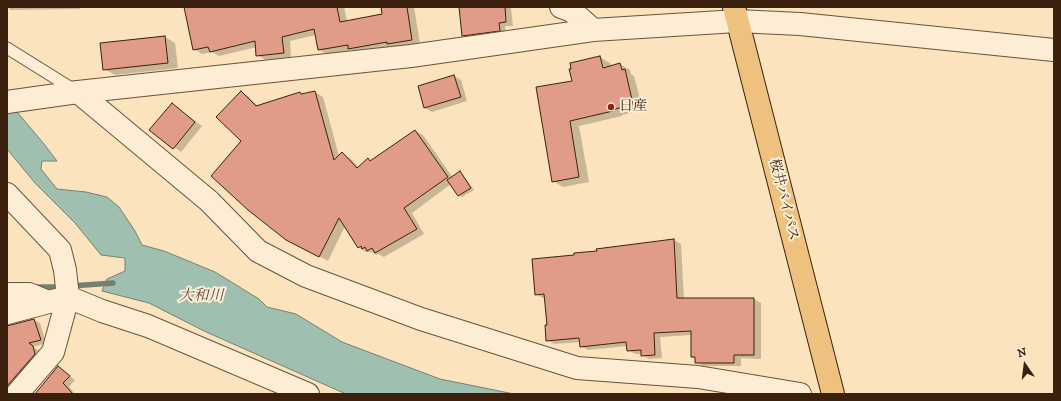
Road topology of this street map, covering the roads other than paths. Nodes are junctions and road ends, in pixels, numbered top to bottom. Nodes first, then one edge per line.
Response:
1 (561, 7) edge
2 (735, 14) edge
3 (593, 30) junction
4 (7, 48) edge
5 (1054, 50) edge
6 (68, 93) junction
7 (7, 102) edge
8 (7, 194) edge
9 (7, 294) edge
10 (58, 300) junction
11 (7, 313) edge
12 (17, 394) edge
13 (308, 394) edge
14 (800, 394) edge
15 (833, 394) edge

1 - 3 street
2 - 3 street
2 - 5 street
2 - 15 highway, 桜井バイパス
3 - 6 street
4 - 6 lane
6 - 7 street
6 - 14 street
8 - 10 street
9 - 10 street
10 - 11 street
10 - 12 street
10 - 13 street

